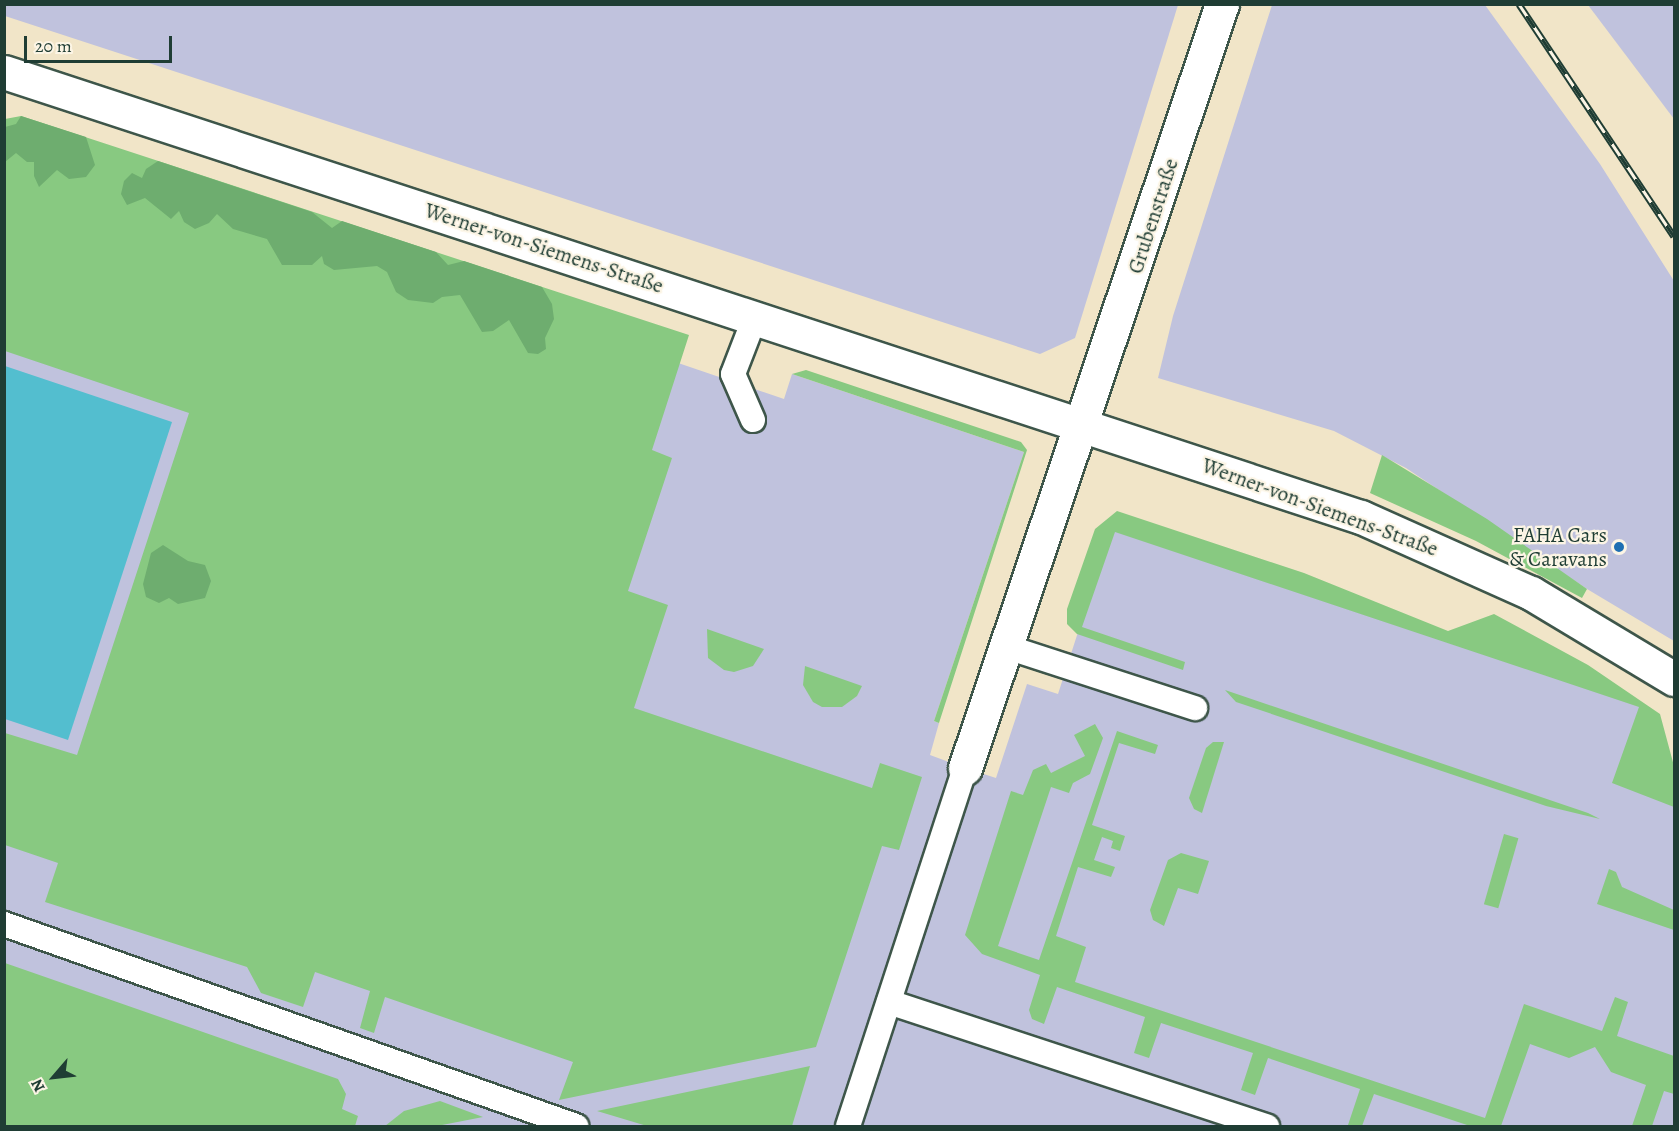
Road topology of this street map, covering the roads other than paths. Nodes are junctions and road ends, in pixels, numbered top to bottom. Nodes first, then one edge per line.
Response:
1 (1222, 4) edge
2 (4, 72) edge
3 (755, 317) junction
4 (753, 420) dead end
5 (1083, 427) junction
6 (1004, 646) junction
7 (1674, 679) edge
8 (1195, 708) dead end
9 (965, 768) joint
10 (4, 924) edge
11 (889, 1002) junction
12 (576, 1126) edge
13 (848, 1126) edge
14 (1267, 1126) edge

1 - 5 street, Grubenstraße
2 - 3 street, Werner-von-Siemens-Straße
3 - 4 lane
3 - 5 street, Werner-von-Siemens-Straße
5 - 6 street
5 - 7 street, Werner-von-Siemens-Straße
6 - 8 lane
6 - 9 street
9 - 11 lane
10 - 12 lane
11 - 13 lane
11 - 14 lane

